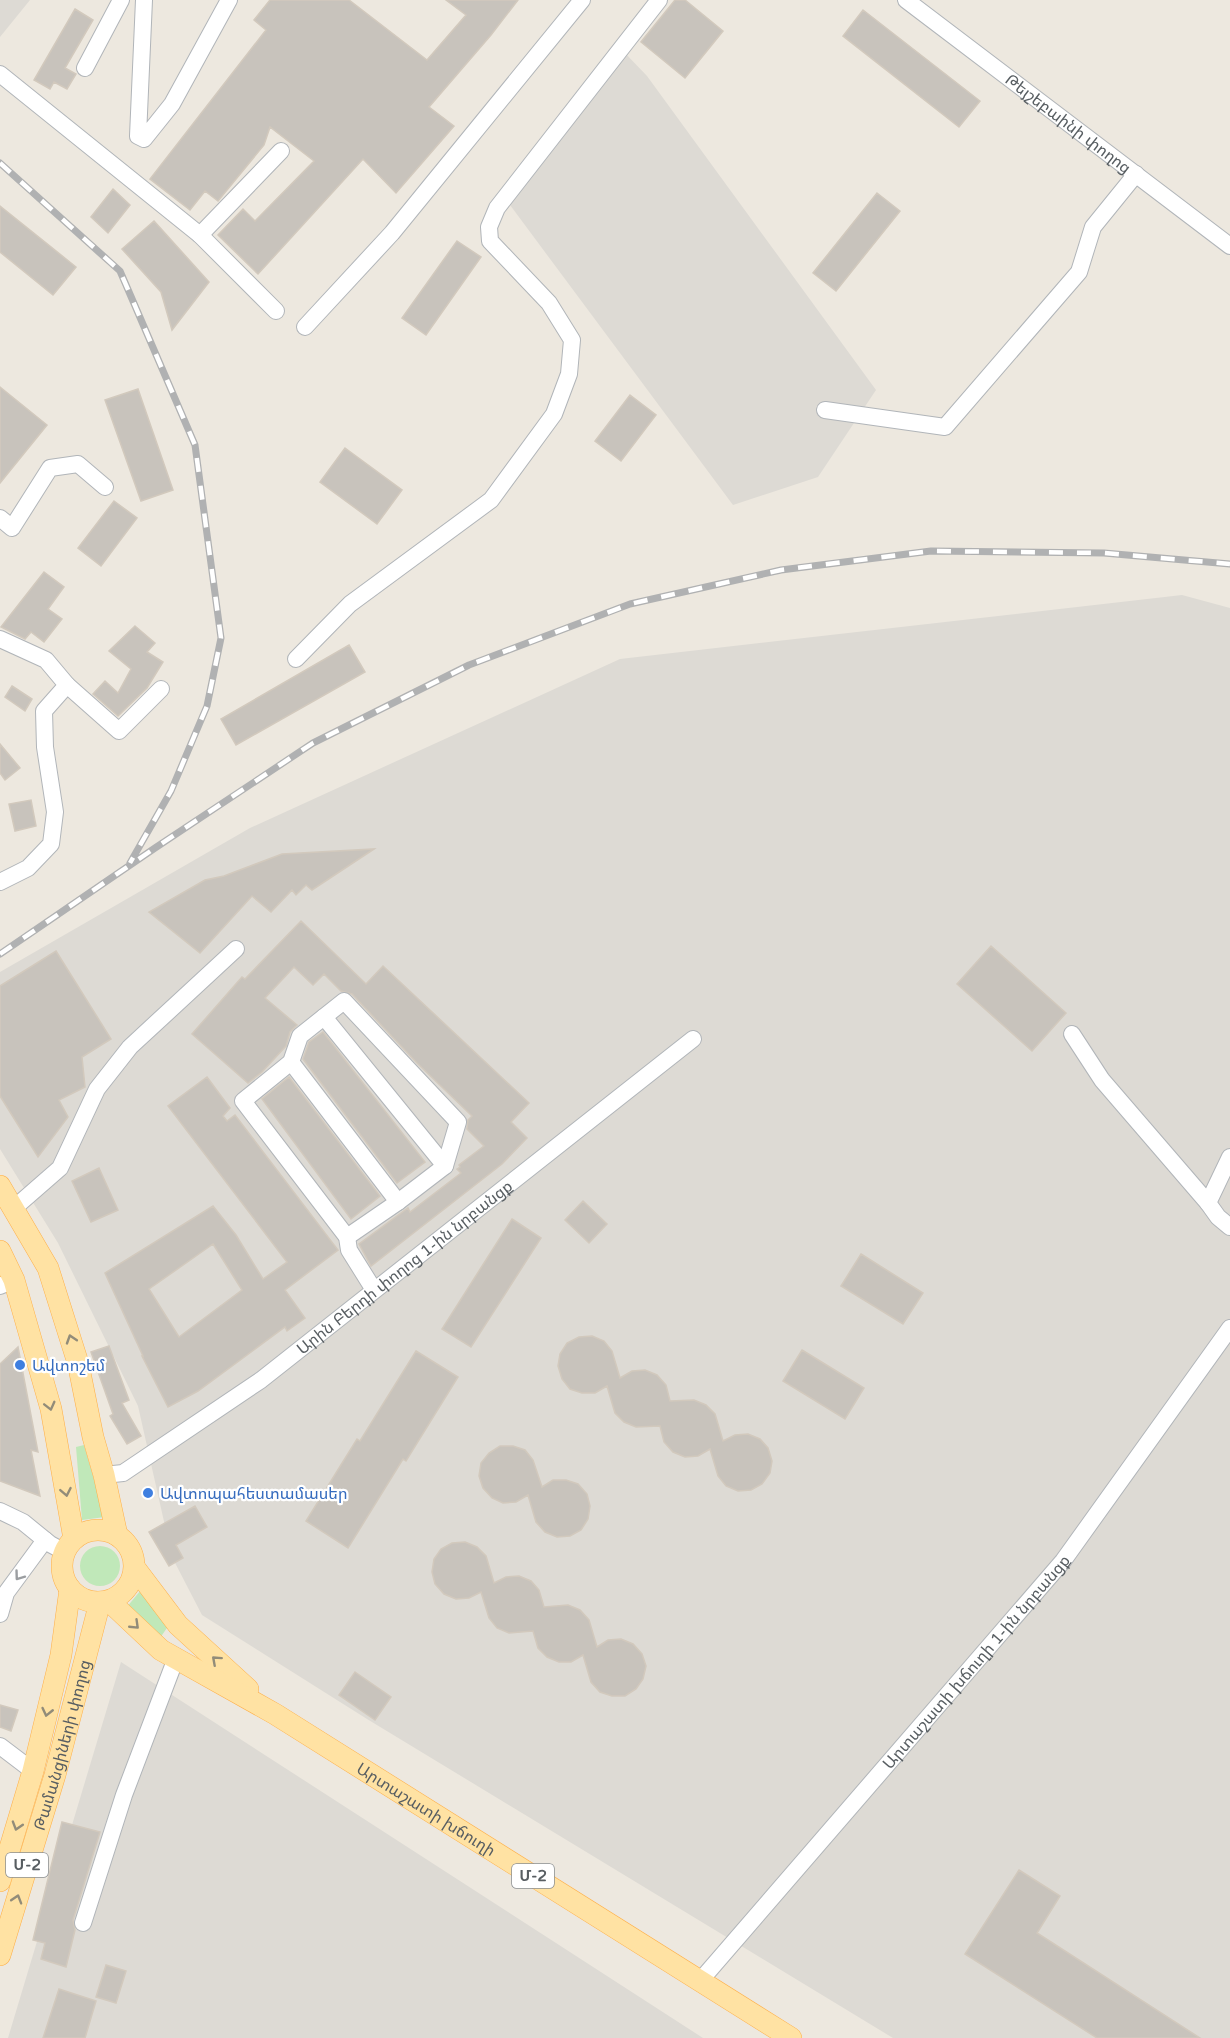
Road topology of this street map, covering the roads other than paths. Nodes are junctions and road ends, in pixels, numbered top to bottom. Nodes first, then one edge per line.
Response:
1 (121, 0) edge
2 (144, 0) edge
3 (229, 0) edge
4 (582, 0) edge
5 (659, 0) edge
6 (906, 0) edge
7 (85, 68) dead end
8 (0, 74) edge
9 (281, 151) dead end
10 (1136, 174) junction
11 (200, 235) junction
12 (1230, 246) edge
13 (276, 311) dead end
14 (305, 327) dead end
15 (825, 410) dead end
16 (105, 487) dead end
17 (0, 518) edge
18 (0, 639) edge
19 (296, 659) dead end
20 (67, 685) junction
21 (162, 690) dead end
22 (0, 882) edge
23 (236, 949) dead end
24 (324, 1017) junction
25 (1072, 1034) dead end
26 (693, 1039) dead end
27 (291, 1062) junction
28 (1230, 1157) edge
29 (446, 1166) junction
30 (0, 1186) edge
31 (398, 1202) junction
32 (1208, 1203) junction
33 (13, 1209) junction
34 (1230, 1227) edge
35 (348, 1237) junction
36 (0, 1251) edge
37 (7, 1283) edge
38 (374, 1290) junction
39 (1230, 1328) edge
40 (104, 1475) junction
41 (0, 1511) edge
42 (117, 1535) junction
43 (45, 1540) junction
44 (70, 1545) junction
45 (135, 1568) junction
46 (70, 1589) junction
47 (104, 1601) junction
48 (0, 1614) edge
49 (176, 1658) junction
50 (275, 1714) junction
51 (0, 1746) edge
52 (33, 1771) junction
53 (0, 1881) edge
54 (83, 1923) dead end
55 (0, 1955) edge
56 (700, 1981) junction
57 (791, 2038) edge

1 - 7 street
2 - 3 street
4 - 14 street
5 - 19 street
6 - 10 street, Թեյշեբաինի փողոց
8 - 11 street
9 - 11 street
10 - 12 street, Թեյշեբաինի փողոց
10 - 15 street
11 - 13 street
16 - 17 street
18 - 20 street
20 - 21 street
20 - 22 street
23 - 33 street
24 - 27 street
24 - 29 street
24 - 29 street
25 - 32 street
26 - 38 street, Արին Բերդի փողոց 1-ին նրբանցք
27 - 31 street
27 - 35 street
28 - 32 street
29 - 31 street
30 - 33 main road
31 - 35 street
32 - 34 street
40 -> 33 main road
35 - 38 street
36 - 37 main road, Թամանցիների փողոց
37 -> 44 main road, Թամանցիների փողոց
38 - 40 street, Արին Բերդի փողոց 1-ին նրբանցք
39 - 56 street, Արտաշատի խճուղի 1-ին նրբանցք
40 - 42 main road
41 - 43 street
42 - 44 main road
42 - 45 main road, Մ-2
43 - 44 street
43 -> 48 street
44 - 46 main road, Թամանցիների փողոց / Մ-2
45 - 47 main road
50 -> 45 main road, Արտաշատի խճուղի / Մ-2
46 - 47 main road, Մ-2
46 -> 52 main road, Թամանցիների փողոց / Մ-2
47 -> 49 main road, Արտաշատի խճուղի / Մ-2
55 -> 47 main road, Թամանցիների փողոց / Մ-2
49 - 50 main road, Արտաշատի խճուղի / Մ-2
49 - 54 street
50 - 56 main road, Արտաշատի խճուղի / Մ-2
51 - 52 street
52 -> 53 main road, Թամանցիների փողոց / Մ-2
56 - 57 main road, Արտաշատի խճուղի / Մ-2

